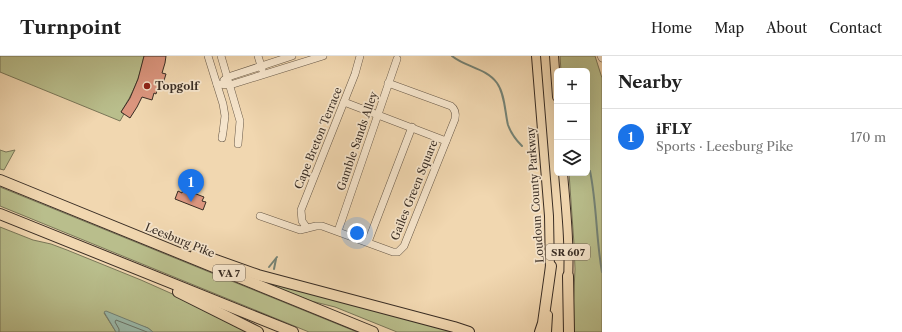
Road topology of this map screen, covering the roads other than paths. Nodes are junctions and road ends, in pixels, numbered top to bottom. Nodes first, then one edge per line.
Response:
1 (208, 56) edge
2 (221, 56) edge
3 (258, 56) edge
4 (292, 56) edge
5 (323, 56) edge
6 (360, 56) edge
7 (536, 56) edge
8 (554, 56) edge
9 (396, 59) dead end
10 (261, 66) junction
11 (555, 68) edge
12 (264, 74) junction
13 (228, 77) junction
14 (388, 83) junction
15 (217, 84) junction
16 (230, 85) junction
17 (344, 102) junction
18 (378, 114) junction
19 (412, 128) junction
20 (222, 138) dead end
21 (446, 141) junction
22 (238, 144) dead end
23 (563, 176) edge
24 (0, 180) edge
25 (0, 214) edge
26 (85, 214) junction
27 (260, 216) dead end
28 (307, 228) junction
29 (338, 231) junction
30 (368, 242) junction
31 (82, 247) junction
32 (550, 266) junction
33 (568, 276) junction
34 (258, 332) edge
35 (293, 332) edge
36 (373, 332) edge
37 (469, 332) edge
38 (540, 332) edge
39 (547, 332) edge
40 (564, 332) edge
41 (569, 332) edge

1 - 15 street
2 - 13 street
3 - 10 street
4 - 10 street
5 - 12 street
6 - 17 street, Cape Breton Terrace
7 - 32 main road, Loudoun County Parkway / SR 607
8 - 11 main road
9 - 14 street, Gamble Sands Alley
10 - 12 street
10 - 13 street
12 - 16 street
13 - 15 street
13 - 16 street
14 - 18 street, Gamble Sands Alley
14 - 21 street, Gailes Green Square
15 - 16 street
15 - 20 street
16 - 22 street
17 - 18 street
17 - 28 street, Cape Breton Terrace
18 - 19 street
18 - 29 street, Gamble Sands Alley
19 - 21 street
19 - 30 street
21 - 30 street, Gailes Green Square
23 - 33 main road, SR 607
24 - 26 highway, Leesburg Pike / VA 7
25 - 31 highway
26 - 36 highway, Leesburg Pike / VA 7
26 - 37 highway
27 - 28 street, Gailes Green Square
28 - 29 street, Gailes Green Square
29 - 30 street, Gailes Green Square
31 - 34 highway
31 - 35 highway
32 - 38 highway
32 - 39 main road, Loudoun County Parkway / SR 607
33 - 40 main road, SR 607
33 - 41 highway

